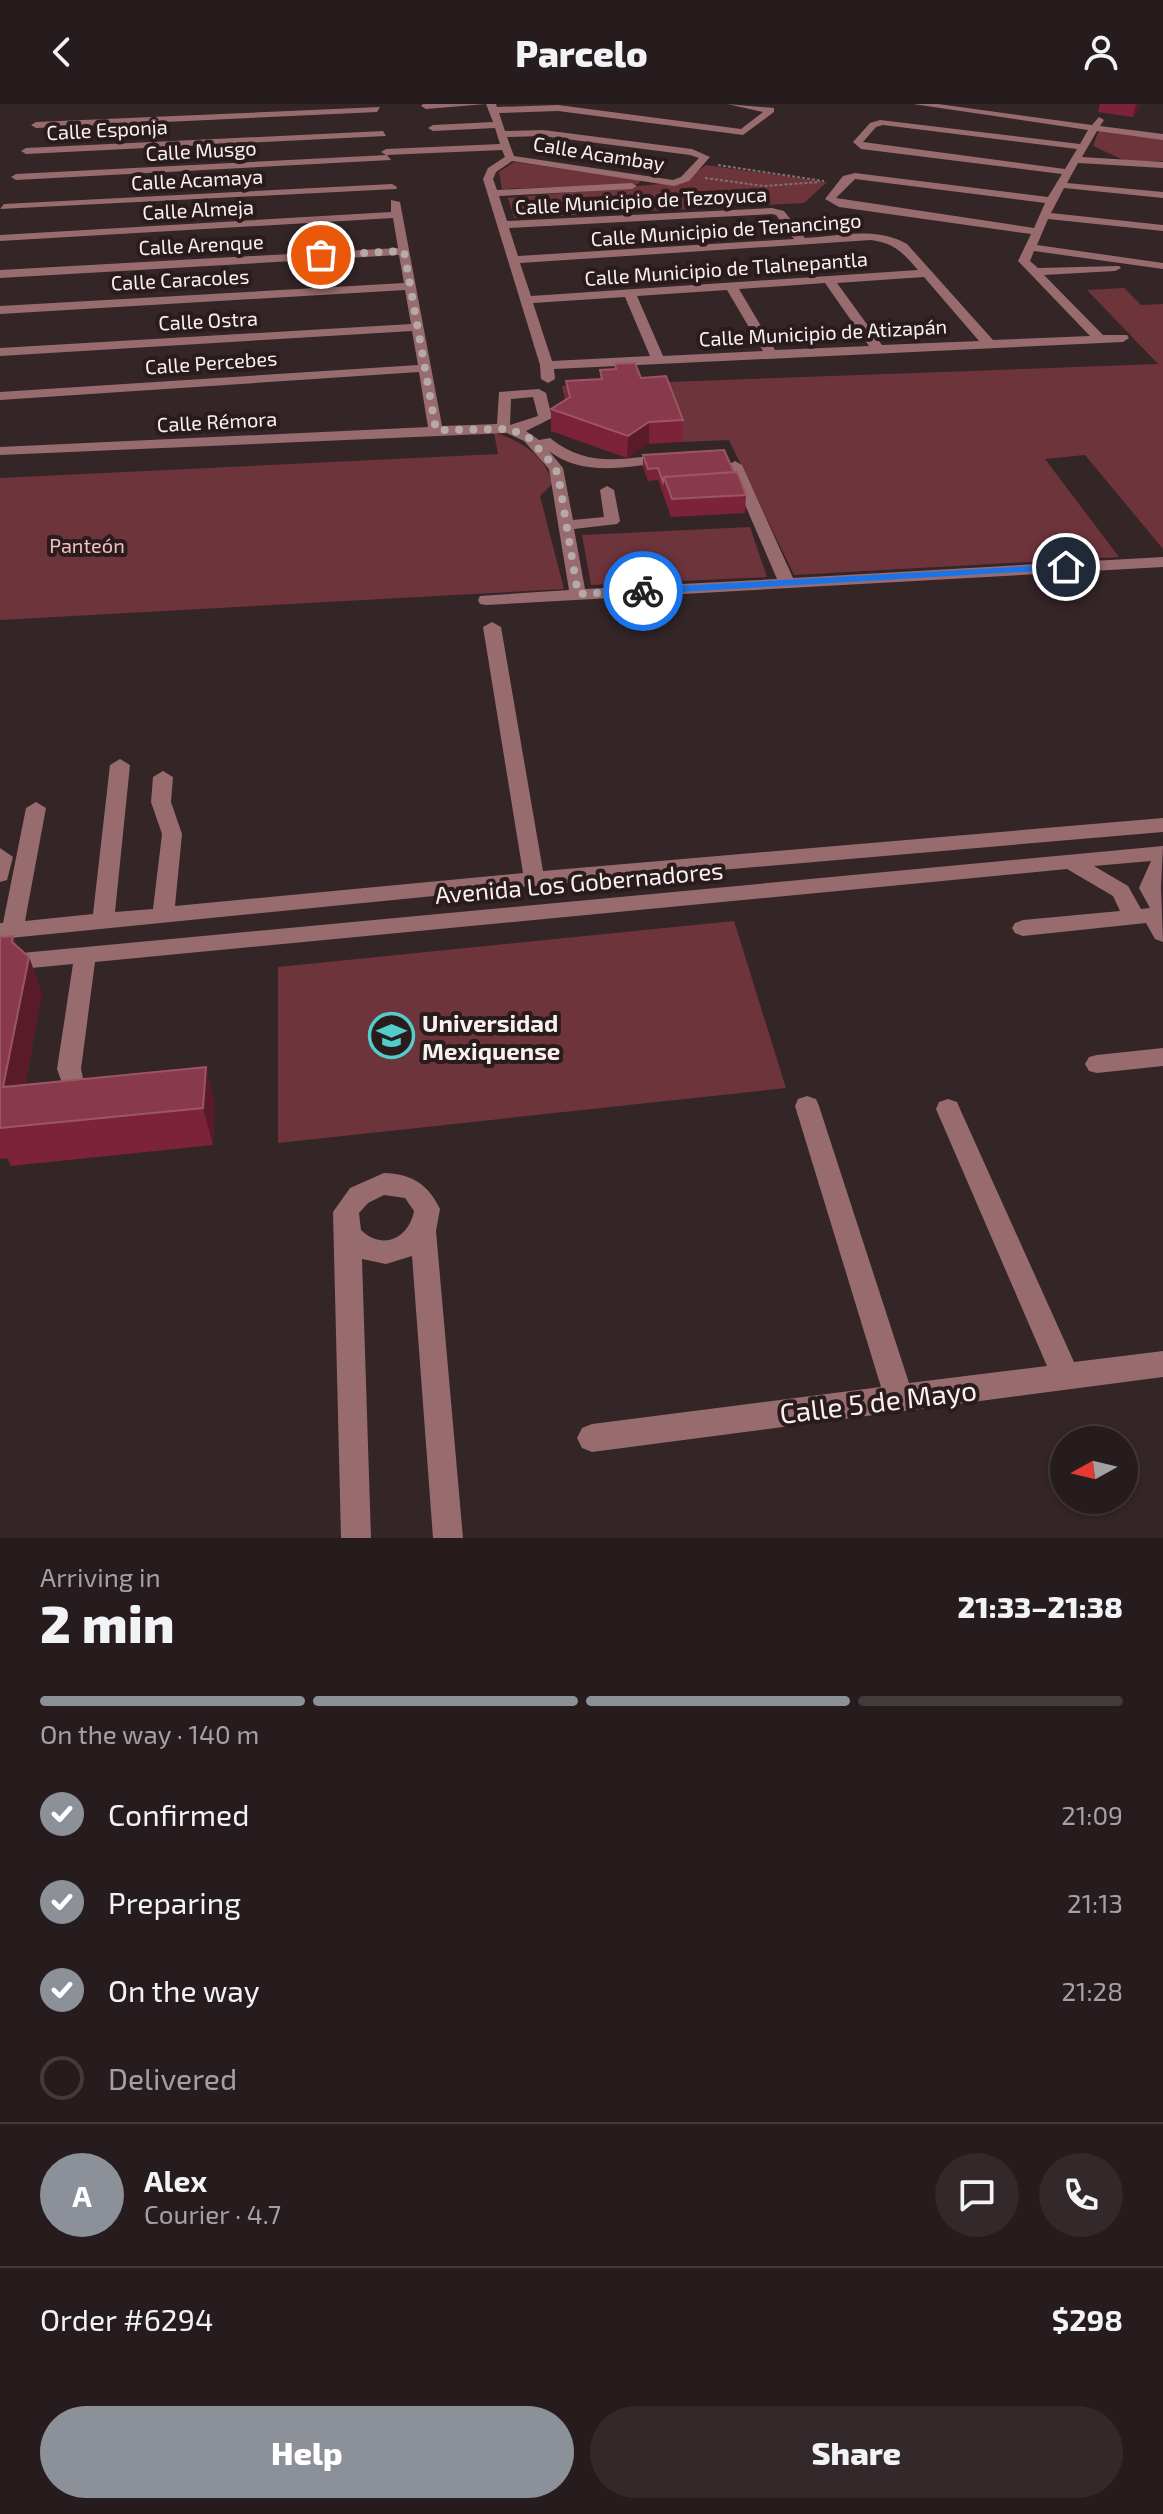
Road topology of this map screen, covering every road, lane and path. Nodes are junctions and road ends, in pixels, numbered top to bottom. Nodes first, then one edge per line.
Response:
1 (732, 104) edge
2 (918, 104) edge
3 (977, 104) edge
4 (426, 106) dead end
5 (489, 106) edge
6 (377, 107) edge
7 (755, 107) junction
8 (1097, 123) junction
9 (894, 124) junction
10 (433, 128) dead end
11 (500, 129) junction
12 (728, 130) junction
13 (1163, 130) edge
14 (383, 134) junction
15 (1163, 137) edge
16 (1083, 147) junction
17 (873, 148) junction
18 (26, 151) junction
19 (508, 152) junction
20 (386, 155) junction
21 (1076, 160) junction
22 (700, 163) junction
23 (1163, 165) edge
24 (1068, 172) junction
25 (687, 176) junction
26 (674, 183) junction
27 (0, 184) edge
28 (1061, 185) junction
29 (392, 187) junction
30 (493, 193) junction
31 (1163, 195) edge
32 (6, 198) edge
33 (1051, 201) junction
34 (397, 215) junction
35 (1044, 215) junction
36 (502, 225) junction
37 (1163, 228) edge
38 (1035, 231) junction
39 (0, 238) edge
40 (803, 243) junction
41 (211, 244) junction
42 (1028, 247) junction
43 (404, 251) junction
44 (514, 260) junction
45 (1163, 266) edge
46 (1032, 272) junction
47 (927, 273) junction
48 (0, 274) edge
49 (829, 280) junction
50 (410, 286) junction
51 (731, 286) junction
52 (629, 292) junction
53 (527, 300) junction
54 (0, 310) edge
55 (417, 327) junction
56 (1123, 338) dead end
57 (1100, 339) junction
58 (989, 344) junction
59 (878, 349) junction
60 (0, 352) edge
61 (771, 354) junction
62 (658, 359) junction
63 (425, 368) junction
64 (0, 396) edge
65 (530, 426) junction
66 (436, 430) junction
67 (508, 430) junction
68 (0, 451) edge
69 (681, 457) edge
70 (735, 465) edge
71 (607, 490) dead end
72 (568, 525) junction
73 (1163, 562) edge
74 (787, 583) junction
75 (578, 594) junction
76 (486, 600) dead end
77 (492, 627) dead end
78 (120, 765) dead end
79 (163, 777) dead end
80 (36, 808) dead end
81 (1163, 825) edge
82 (1163, 853) edge
83 (0, 855) edge
84 (773, 858) junction
85 (1069, 861) junction
86 (0, 875) edge
87 (534, 879) junction
88 (783, 888) junction
89 (1150, 888) junction
90 (1121, 891) junction
91 (163, 915) junction
92 (1155, 918) edge
93 (103, 921) junction
94 (1023, 928) dead end
95 (7, 930) edge
96 (85, 955) junction
97 (0, 963) edge
98 (1163, 1057) edge
99 (1097, 1064) dead end
100 (119, 1085) edge
101 (807, 1106) dead end
102 (948, 1109) dead end
103 (423, 1231) junction
104 (348, 1235) junction
105 (1163, 1364) edge
106 (1066, 1376) junction
107 (899, 1398) junction
108 (592, 1438) dead end
109 (356, 1538) edge
110 (448, 1538) edge

1 - 7 street
2 - 8 street
3 - 8 street
4 - 5 street
5 - 11 street
5 - 12 street
6 - 14 street
6 - 18 street
7 - 12 street
7 - 12 street
8 - 13 street
8 - 15 street
8 - 16 street
9 - 16 street
9 - 17 street
9 - 17 street
10 - 11 street
11 - 19 street
11 - 22 street, Calle Acambay
14 - 18 street, Calle Esponja
14 - 20 street
16 - 21 street
17 - 24 street
18 - 32 street
19 - 20 street, Calle Acambay
19 - 26 street, Calle Acambay
19 - 30 street
20 - 29 street
20 - 32 street, Calle Musgo
21 - 23 street
21 - 24 street
22 - 25 street, Calle Acambay
22 - 25 path
24 - 28 street
25 - 26 street, Calle Acambay
26 - 30 street
27 - 32 street
28 - 31 street
28 - 33 street
29 - 32 street, Calle Acamaya
29 - 34 street
30 - 36 street
33 - 35 street
33 - 38 street
34 - 41 street, Calle Almeja
34 - 43 street
35 - 37 street
35 - 38 street
36 - 40 street, Calle Municipio de Tezoyuca
36 - 44 street
38 - 42 street
39 - 41 street, Calle Almeja
40 - 44 street, Calle Municipio de Tenancingo
40 - 47 street, Calle Municipio de Tenancingo
41 - 43 street, Calle Arenque
41 - 48 street, Calle Arenque
42 - 45 street
42 - 46 street
43 - 50 street
44 - 53 street
45 - 46 street
46 - 57 street
47 - 49 street, Calle Municipio de Tlalnepantla
47 - 58 street, Calle Municipio de Tenancingo
49 - 51 street, Calle Municipio de Tlalnepantla
49 - 59 street
50 - 54 street, Calle Caracoles
50 - 55 street
51 - 52 street, Calle Municipio de Tlalnepantla
51 - 61 street
52 - 53 street, Calle Municipio de Tlalnepantla
52 - 62 street
53 - 62 street, Calle Municipio de Atizapán
55 - 60 street, Calle Ostra
55 - 63 street
56 - 57 street, Calle Municipio de Atizapán
57 - 58 street, Calle Municipio de Atizapán
58 - 59 street, Calle Municipio de Atizapán
59 - 61 street, Calle Municipio de Atizapán
61 - 62 street, Calle Municipio de Atizapán
63 - 64 street, Calle Percebes
63 - 66 street
65 - 67 street, Calle Rémora
65 - 67 street
65 - 69 street
66 - 67 street, Calle Rémora
66 - 68 street, Calle Rémora
67 - 72 street
70 - 74 street
71 - 72 street
72 - 75 street
73 - 74 street
74 - 75 street
75 - 76 street
77 - 87 street
78 - 93 street
79 - 91 street
80 - 95 street
81 - 84 street, Avenida Los Gobernadores
82 - 85 street, Avenida Los Gobernadores
82 - 89 street
83 - 86 street
84 - 87 street, Avenida Los Gobernadores
84 - 88 street
85 - 88 street, Avenida Los Gobernadores
85 - 90 street
87 - 91 street, Avenida Los Gobernadores
88 - 96 street, Avenida Los Gobernadores
89 - 90 street
89 - 92 street
90 - 92 street
91 - 93 street, Avenida Los Gobernadores
92 - 94 street
93 - 95 street, Avenida Los Gobernadores
96 - 97 street, Avenida Los Gobernadores
96 - 100 street
98 - 99 street
101 - 107 street
102 - 106 street
103 - 104 street
103 - 104 street
103 - 110 street
104 - 109 street
105 - 106 street, Calle 5 de Mayo
106 - 107 street, Calle 5 de Mayo
107 - 108 street, Calle 5 de Mayo

